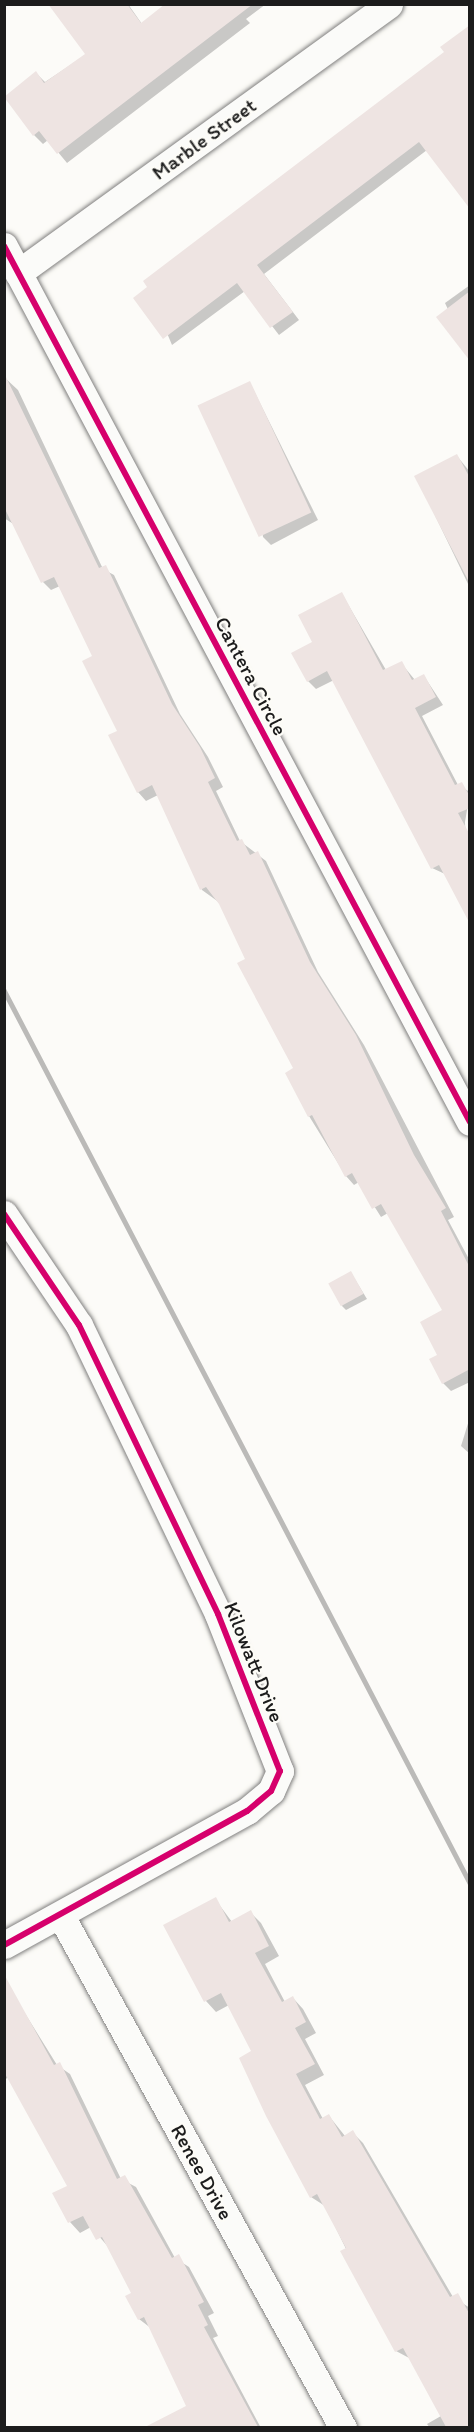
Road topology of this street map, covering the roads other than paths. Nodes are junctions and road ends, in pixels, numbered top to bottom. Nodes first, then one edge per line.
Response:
1 (389, 4) edge
2 (4, 246) edge
3 (18, 273) junction
4 (470, 1122) edge
5 (4, 1214) edge
6 (61, 1916) junction
7 (4, 1945) edge
8 (343, 2427) edge

1 - 3 street, Marble Street
2 - 3 street, Cantera Circle
3 - 4 street, Cantera Circle
5 - 6 street, Kilowatt Drive
6 - 7 street, Kilowatt Drive
6 - 8 street, Renee Drive

